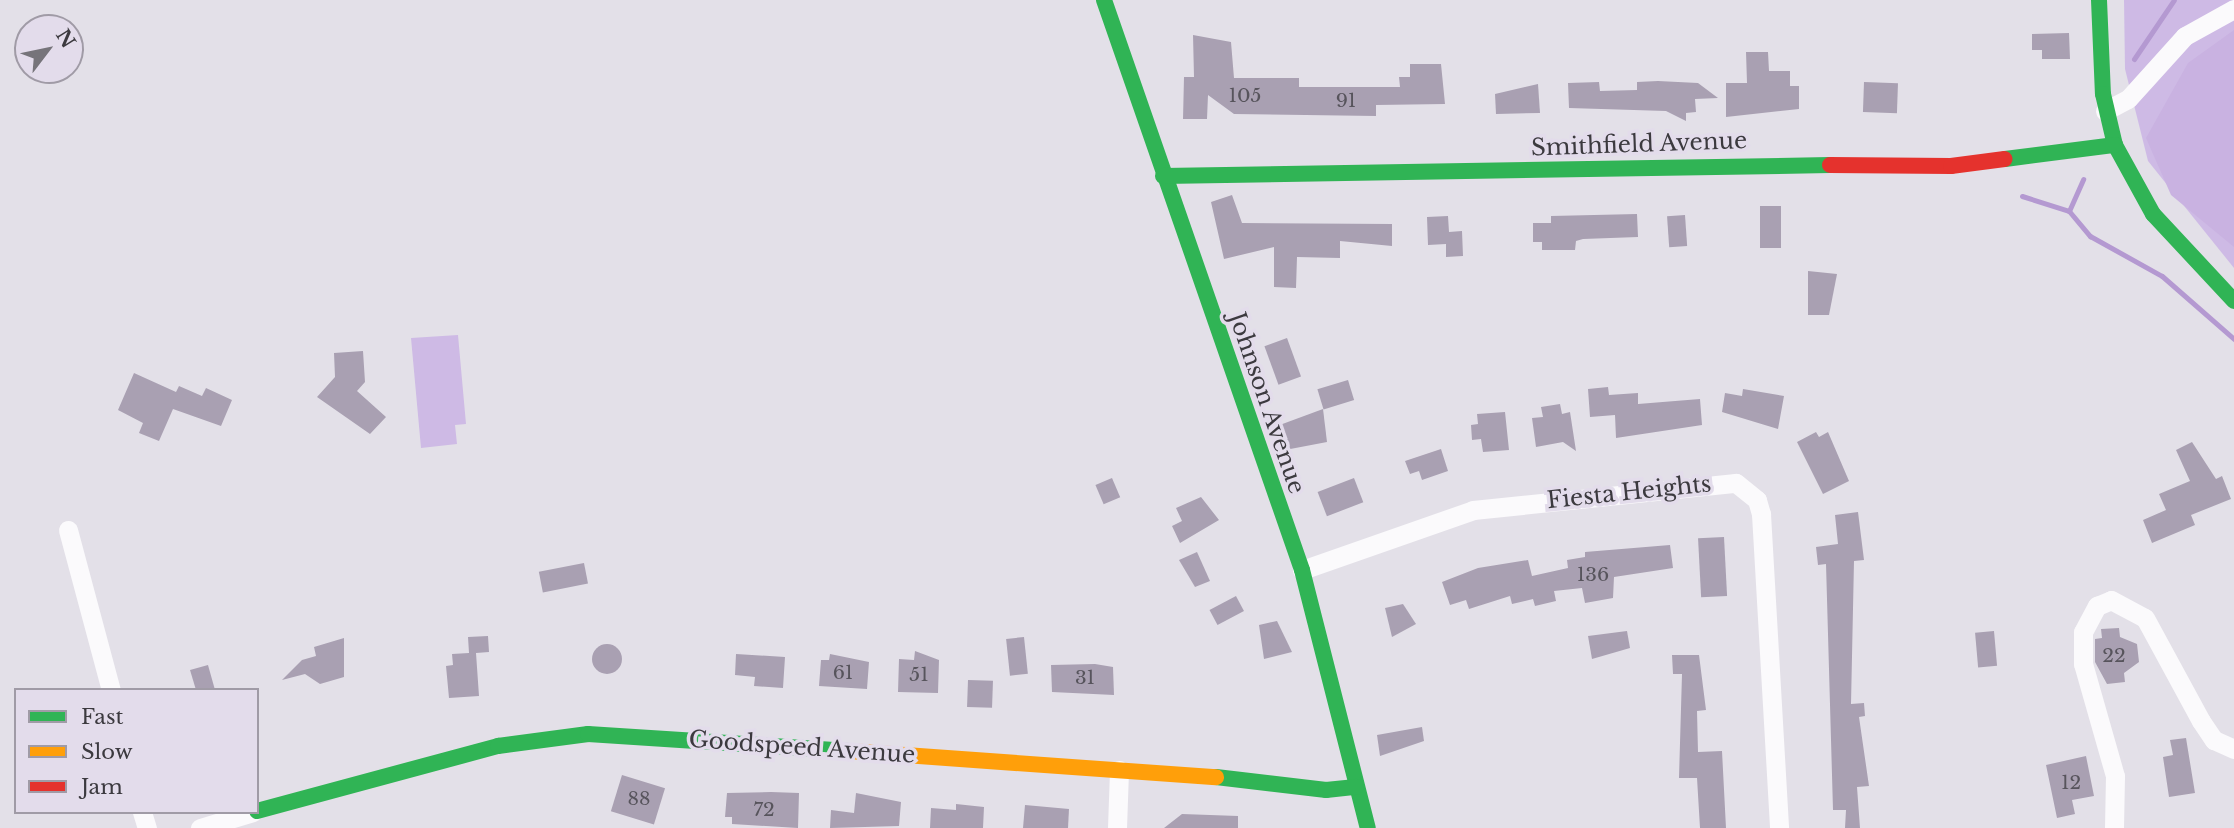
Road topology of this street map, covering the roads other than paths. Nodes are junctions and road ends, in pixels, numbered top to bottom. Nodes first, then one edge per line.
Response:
1 (1104, 0) edge
2 (2099, 0) edge
3 (2234, 9) edge
4 (2105, 111) junction
5 (2115, 145) junction
6 (1163, 176) junction
7 (2234, 301) edge
8 (68, 530) dead end
9 (1302, 570) junction
10 (109, 688) edge
11 (2234, 749) edge
12 (1118, 770) junction
13 (1356, 787) junction
14 (259, 811) edge
15 (248, 814) edge
16 (200, 828) edge
17 (1117, 828) edge
18 (1368, 828) edge
19 (1779, 828) edge
20 (2114, 828) edge

1 - 6 street, Johnson Avenue
2 - 4 street
3 - 4 street
4 - 5 street
5 - 6 street, Smithfield Avenue
5 - 7 street
6 - 9 street, Johnson Avenue
8 - 10 street
9 - 13 street, Johnson Avenue
9 - 19 street, Fiesta Heights
11 - 20 street
12 - 13 street, Goodspeed Avenue
12 - 14 street, Goodspeed Avenue
12 - 17 street
13 - 18 street, Johnson Avenue
15 - 16 street, Goodspeed Avenue

